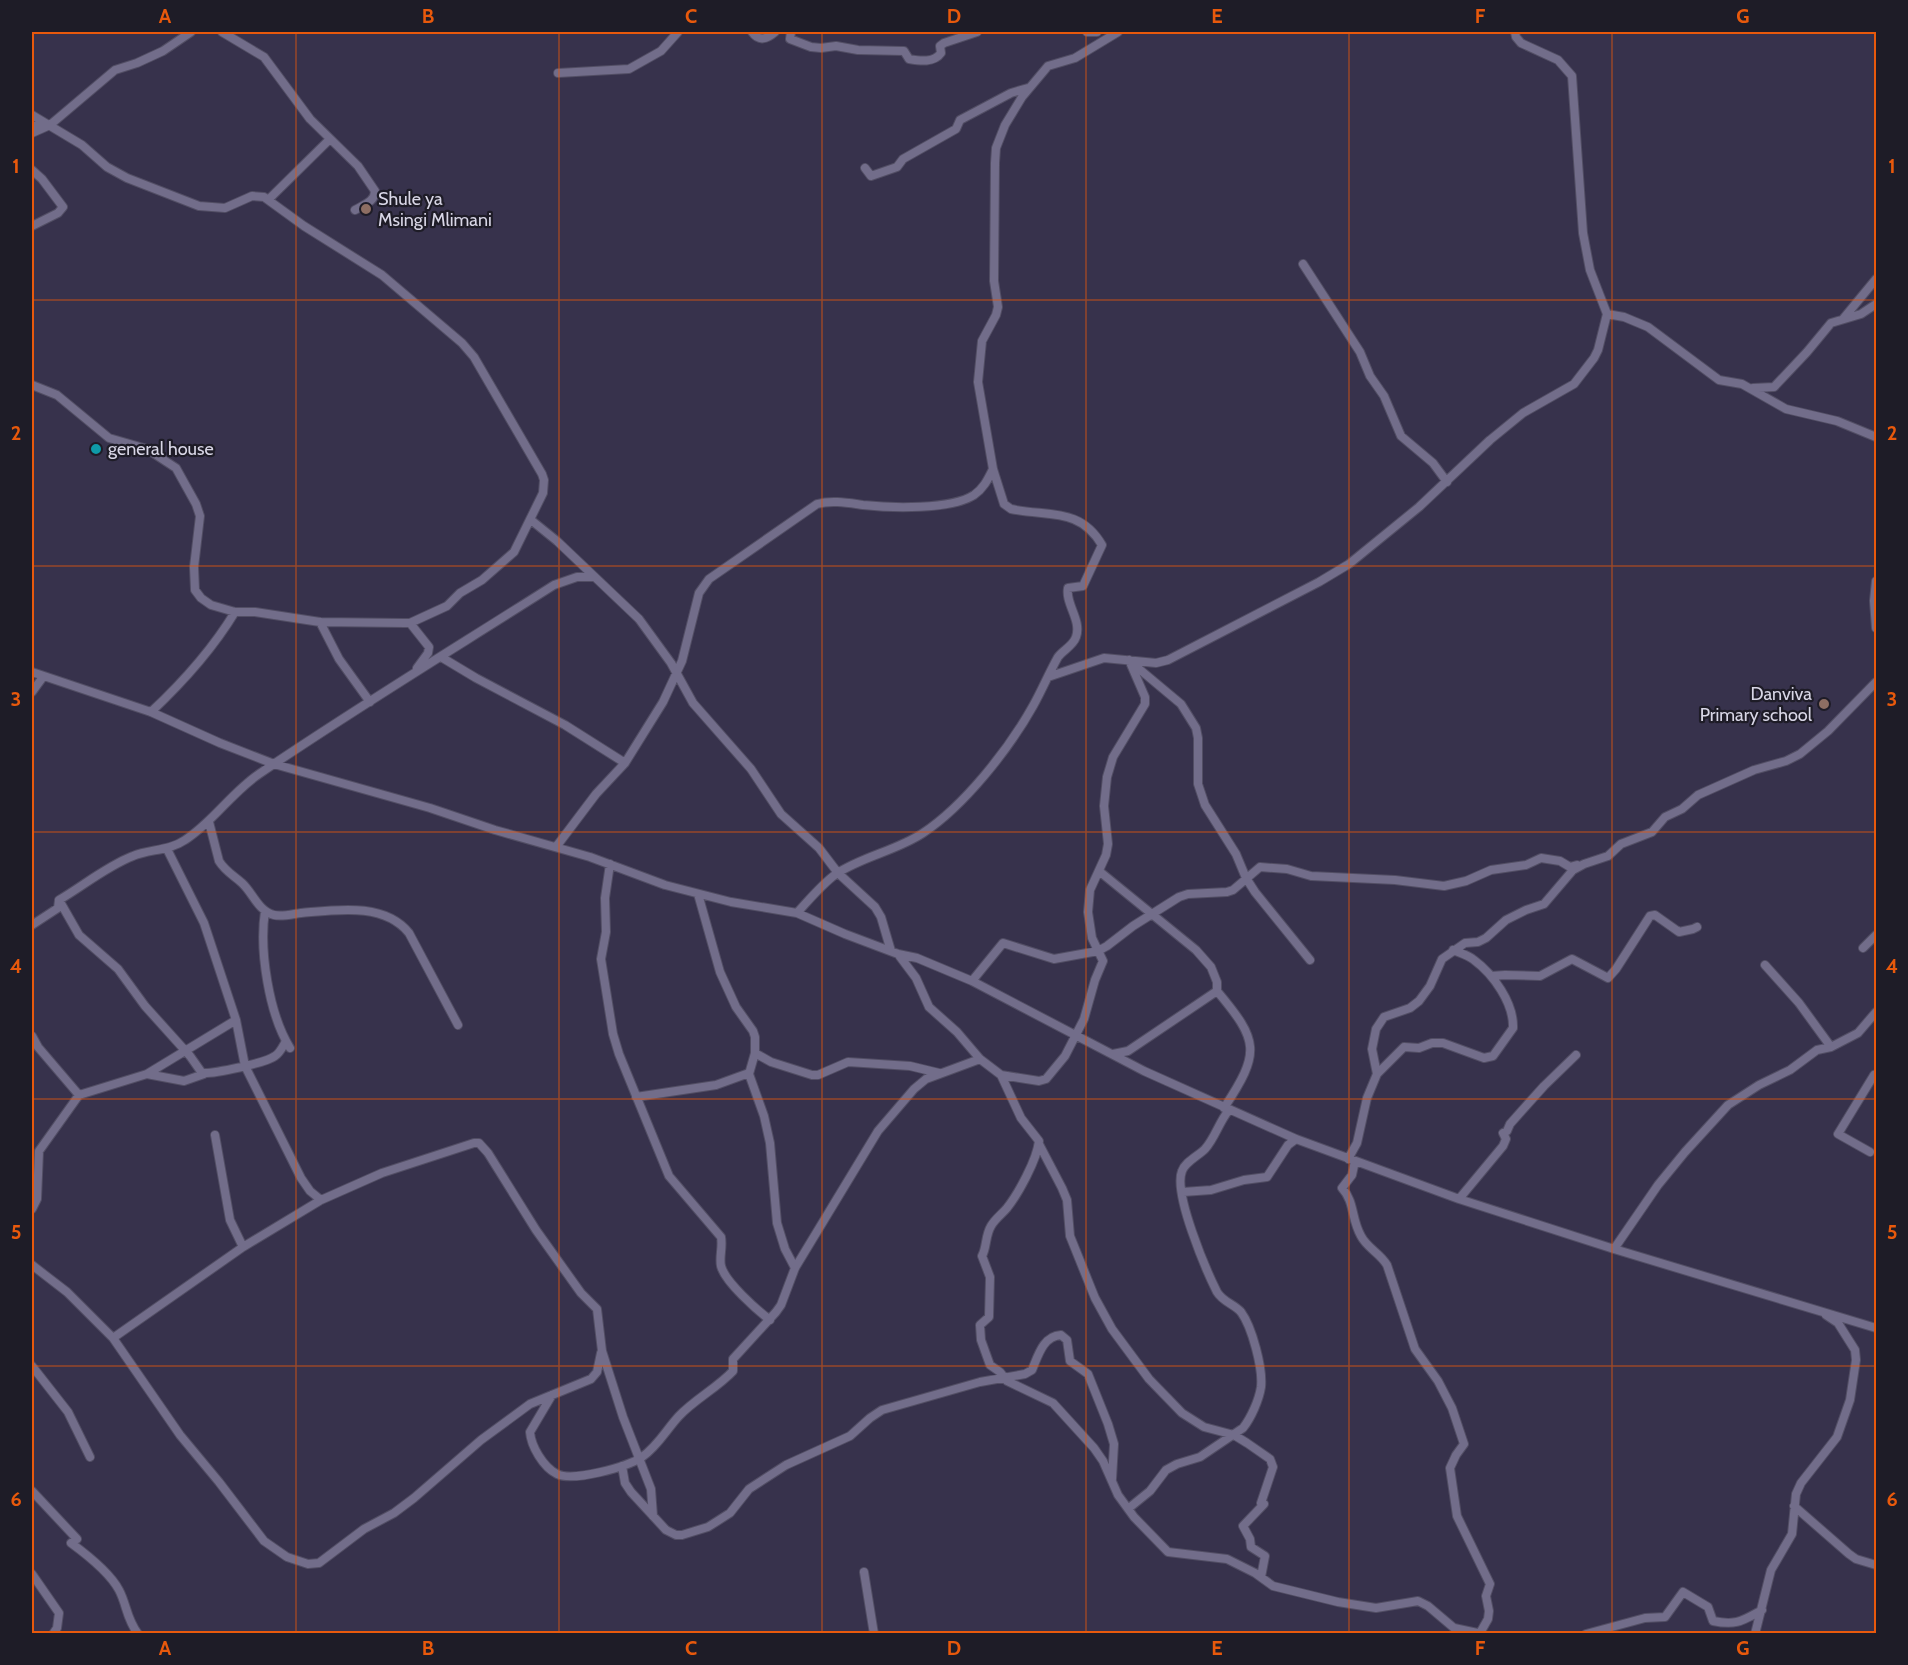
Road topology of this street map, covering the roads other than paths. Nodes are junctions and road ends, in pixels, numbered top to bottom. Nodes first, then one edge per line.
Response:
1 (191, 32) edge
2 (222, 32) edge
3 (678, 32) edge
4 (752, 32) edge
5 (775, 32) edge
6 (791, 32) edge
7 (977, 32) edge
8 (1087, 32) edge
9 (1097, 32) edge
10 (1118, 32) edge
11 (1515, 32) edge
12 (558, 73) dead end
13 (1030, 87) junction
14 (32, 115) edge
15 (50, 125) junction
16 (32, 126) edge
17 (32, 133) edge
18 (330, 139) junction
19 (865, 168) dead end
20 (32, 170) edge
21 (268, 200) junction
22 (355, 210) dead end
23 (32, 226) edge
24 (1303, 264) dead end
25 (1876, 279) edge
26 (1876, 304) edge
27 (1607, 314) junction
28 (1843, 319) junction
29 (32, 385) edge
30 (1751, 388) junction
31 (1876, 437) edge
32 (993, 469) junction
33 (1447, 482) junction
34 (531, 520) junction
35 (594, 577) junction
36 (1876, 581) edge
37 (235, 612) junction
38 (320, 622) junction
39 (410, 623) junction
40 (1876, 628) edge
41 (441, 657) junction
42 (1129, 660) junction
43 (32, 672) edge
44 (415, 672) junction
45 (676, 675) junction
46 (43, 677) junction
47 (1048, 677) junction
48 (1876, 682) edge
49 (32, 692) edge
50 (370, 702) junction
51 (151, 712) junction
52 (625, 763) junction
53 (274, 764) junction
54 (209, 822) junction
55 (556, 847) junction
56 (167, 849) junction
57 (610, 864) junction
58 (1584, 864) junction
59 (1099, 871) junction
60 (838, 873) junction
61 (1246, 878) junction
62 (698, 894) junction
63 (59, 900) junction
64 (266, 911) junction
65 (797, 913) junction
66 (1152, 915) junction
67 (32, 925) edge
68 (1698, 927) dead end
69 (1876, 935) edge
70 (1863, 948) dead end
71 (1453, 950) junction
72 (1098, 951) junction
73 (895, 953) junction
74 (1310, 960) dead end
75 (1765, 965) dead end
76 (1491, 976) junction
77 (972, 981) junction
78 (1217, 991) junction
79 (1876, 1012) edge
80 (236, 1020) junction
81 (458, 1025) dead end
82 (1077, 1035) junction
83 (32, 1036) edge
84 (286, 1041) junction
85 (1831, 1047) junction
86 (290, 1048) dead end
87 (184, 1050) junction
88 (755, 1053) junction
89 (1113, 1054) junction
90 (1576, 1055) dead end
91 (980, 1059) junction
92 (245, 1066) junction
93 (749, 1073) junction
94 (939, 1073) junction
95 (147, 1074) junction
96 (204, 1074) junction
97 (1377, 1074) junction
98 (1001, 1075) junction
99 (1876, 1076) edge
100 (79, 1095) junction
101 (636, 1097) junction
102 (1226, 1109) junction
103 (215, 1136) dead end
104 (1296, 1139) junction
105 (1039, 1144) junction
106 (1870, 1152) dead end
107 (1351, 1160) junction
108 (1183, 1192) junction
109 (1459, 1199) junction
110 (321, 1200) junction
111 (32, 1209) edge
112 (243, 1247) junction
113 (1614, 1248) junction
114 (32, 1264) edge
115 (795, 1268) junction
116 (1823, 1312) junction
117 (770, 1320) junction
118 (1876, 1328) edge
119 (113, 1338) junction
120 (602, 1351) junction
121 (32, 1366) edge
122 (1003, 1377) junction
123 (552, 1395) junction
124 (1234, 1436) junction
125 (90, 1457) dead end
126 (640, 1458) junction
127 (622, 1466) junction
128 (1112, 1484) junction
129 (32, 1491) edge
130 (1794, 1506) junction
131 (1129, 1508) junction
132 (653, 1516) junction
133 (1876, 1565) edge
134 (864, 1572) dead end
135 (32, 1574) edge
136 (1261, 1577) junction
137 (1762, 1610) junction
138 (1481, 1633) edge
139 (53, 1634) edge
140 (138, 1634) edge
141 (874, 1634) edge
142 (1586, 1634) edge
143 (1755, 1634) edge

1 - 15 street
2 - 18 street
3 - 12 street
4 - 5 street
6 - 7 street
8 - 9 street
10 - 13 street
11 - 27 street
13 - 19 street
13 - 32 street
14 - 15 street
15 - 16 street
15 - 17 street
15 - 21 street
18 - 21 street
18 - 22 street
20 - 23 street
21 - 34 street
24 - 33 street
25 - 28 street
26 - 28 street
27 - 30 street
27 - 33 street
28 - 30 street
29 - 37 street
30 - 31 street
32 - 45 street
32 - 47 street
33 - 42 street
34 - 35 street
34 - 39 street
35 - 41 street
35 - 45 street
36 - 40 street
37 - 38 street
37 - 51 street
38 - 39 street
38 - 50 street
39 - 44 street
41 - 44 street
41 - 52 street
42 - 47 street
42 - 59 street
42 - 61 street
43 - 46 street
44 - 50 street
45 - 52 street
45 - 60 street
46 - 49 street
46 - 51 street
47 - 60 street
48 - 58 street
50 - 53 street
51 - 53 street
52 - 55 street
53 - 54 street
53 - 55 street
54 - 56 street
54 - 64 street
55 - 57 street
56 - 63 street
56 - 80 street
57 - 62 street
57 - 101 street
58 - 61 street
58 - 71 street
59 - 66 street
59 - 72 street
60 - 65 street
60 - 73 street
61 - 66 street
61 - 74 street
62 - 65 street
62 - 88 street
63 - 67 street
63 - 87 street
64 - 81 street
64 - 84 street
65 - 73 street
66 - 72 street
66 - 78 street
68 - 76 street
69 - 70 street
71 - 76 street
71 - 97 street
72 - 77 street
72 - 82 street
73 - 77 street
73 - 91 street
75 - 85 street
76 - 97 street
77 - 82 street
78 - 89 street
78 - 102 street
79 - 85 street
80 - 87 street
80 - 92 street
82 - 89 street
82 - 98 street
83 - 100 street
84 - 86 street
84 - 92 street
85 - 113 street
87 - 95 street
87 - 96 street
88 - 93 street
88 - 94 street
89 - 102 street
90 - 109 street
91 - 94 street
91 - 98 street
92 - 96 street
92 - 110 street
93 - 101 street
93 - 115 street
94 - 115 street
95 - 96 street
95 - 100 street
97 - 107 street
98 - 105 street
99 - 106 street
100 - 111 street
101 - 117 street
102 - 104 street
102 - 108 street
103 - 112 street
104 - 107 street
104 - 108 street
105 - 122 street
105 - 124 street
107 - 109 street
107 - 138 street
108 - 124 street
109 - 113 street
110 - 112 street
110 - 120 street
112 - 119 street
113 - 116 street
114 - 119 street
115 - 117 street
116 - 118 street
116 - 130 street
117 - 126 street
119 - 123 street
120 - 123 street
120 - 126 street
121 - 125 street
122 - 128 street
122 - 128 street
122 - 132 street
123 - 127 street
124 - 131 street
124 - 136 street
126 - 127 street
126 - 132 street
127 - 132 street
128 - 131 street
129 - 140 street
130 - 133 street
130 - 137 street
131 - 136 street
134 - 141 street
135 - 139 street
136 - 138 street
137 - 142 street
137 - 143 street

